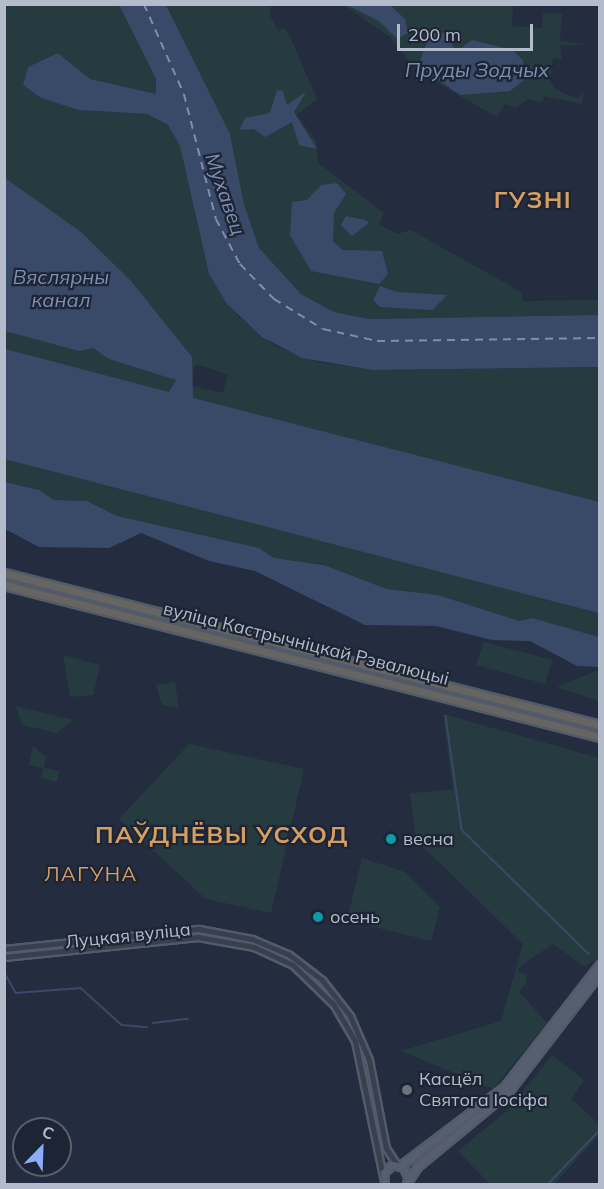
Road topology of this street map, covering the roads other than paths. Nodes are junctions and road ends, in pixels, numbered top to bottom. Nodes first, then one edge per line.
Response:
1 (4, 573) edge
2 (4, 585) edge
3 (76, 591) junction
4 (105, 597) junction
5 (74, 601) junction
6 (102, 608) junction
7 (414, 675) junction
8 (436, 680) junction
9 (412, 686) junction
10 (433, 691) junction
11 (600, 725) edge
12 (600, 737) edge
13 (151, 934) junction
14 (152, 942) junction
15 (4, 949) edge
16 (4, 957) edge
17 (600, 965) edge
18 (600, 974) edge
19 (399, 1165) junction
20 (383, 1181) edge
21 (408, 1183) edge

1 - 3 highway, вуліца Кастрычніцкай Рэвалюцыі
2 - 5 highway, вуліца Кастрычніцкай Рэвалюцыі
3 - 4 highway, вуліца Кастрычніцкай Рэвалюцыі
3 - 5 highway
4 - 6 highway
4 - 7 highway, вуліца Кастрычніцкай Рэвалюцыі
5 - 6 highway, вуліца Кастрычніцкай Рэвалюцыі
6 - 9 highway, вуліца Кастрычніцкай Рэвалюцыі
7 - 8 highway, вуліца Кастрычніцкай Рэвалюцыі
7 - 9 highway
8 - 10 highway
8 - 11 highway, вуліца Кастрычніцкай Рэвалюцыі
9 - 10 highway, вуліца Кастрычніцкай Рэвалюцыі
10 - 12 highway, вуліца Кастрычніцкай Рэвалюцыі
13 - 14 street
13 - 15 street, Луцкая вуліца
13 - 19 street, Луцкая вуліца
14 - 16 street, Луцкая вуліца
14 - 20 street, Луцкая вуліца
17 - 19 main road
18 - 21 main road
19 - 20 main road
19 - 21 main road

